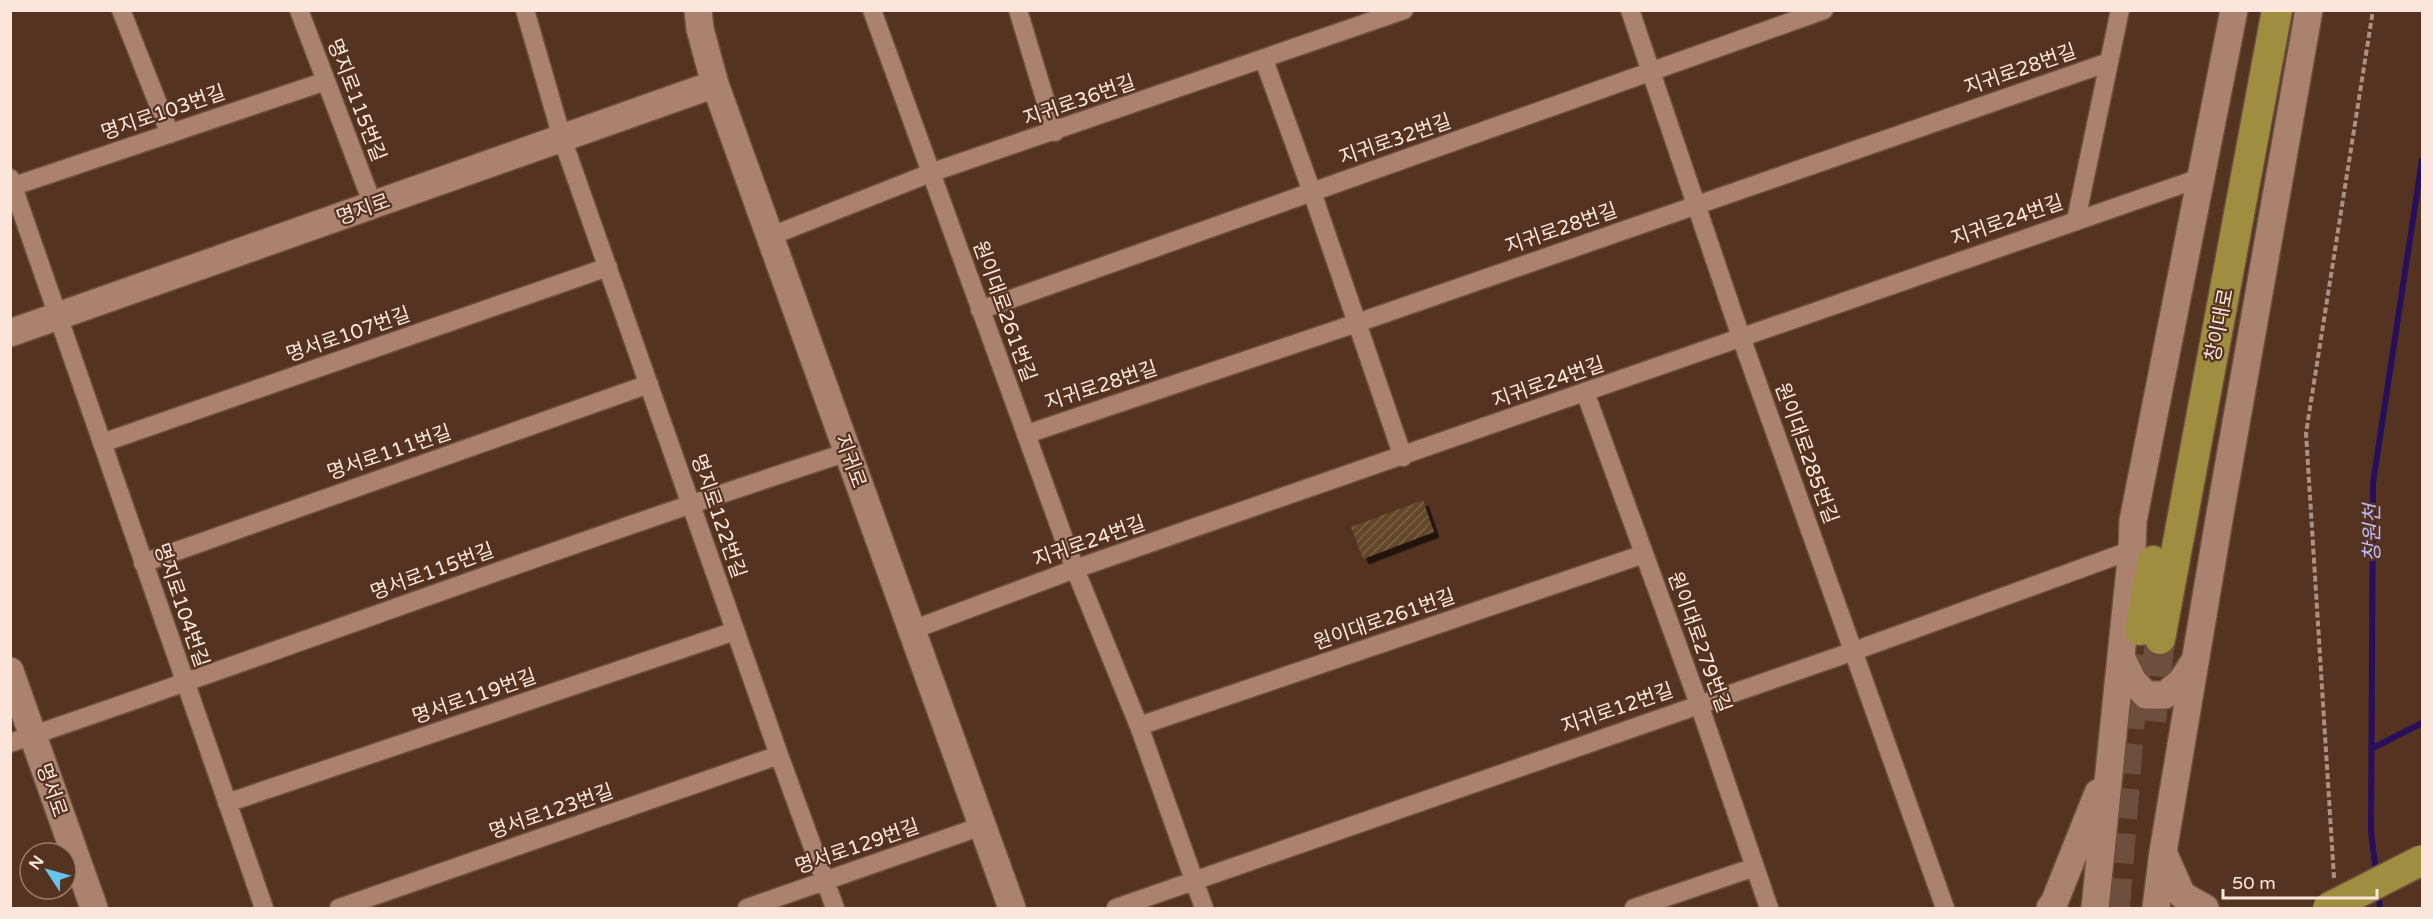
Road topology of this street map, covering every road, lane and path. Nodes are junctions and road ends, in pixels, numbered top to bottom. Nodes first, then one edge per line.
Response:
1 (121, 10) edge
2 (299, 10) edge
3 (525, 10) edge
4 (698, 10) edge
5 (872, 10) edge
6 (1018, 10) edge
7 (1404, 10) edge
8 (1630, 10) edge
9 (1824, 10) edge
10 (2120, 10) edge
11 (2234, 10) edge
12 (2259, 10) edge
13 (2277, 10) edge
14 (2309, 10) edge
15 (2373, 10) edge
16 (1786, 17) edge
17 (1264, 60) junction
18 (2109, 62) junction
19 (1651, 73) junction
20 (326, 81) junction
21 (715, 84) junction
22 (1055, 132) junction
23 (170, 134) junction
24 (562, 138) junction
25 (933, 172) junction
26 (2200, 178) junction
27 (12, 182) edge
28 (1312, 192) junction
29 (373, 205) junction
30 (1696, 205) junction
31 (2076, 220) junction
32 (771, 236) junction
33 (608, 267) junction
34 (980, 310) junction
35 (58, 316) junction
36 (1357, 323) junction
37 (10, 333) edge
38 (1741, 337) junction
39 (649, 384) junction
40 (1586, 392) junction
41 (1027, 434) junction
42 (102, 443) junction
43 (848, 452) junction
44 (1403, 457) junction
45 (690, 503) junction
46 (2132, 550) junction
47 (1644, 554) junction
48 (144, 562) junction
49 (1075, 569) junction
50 (735, 630) junction
51 (912, 630) junction
52 (1854, 651) junction
53 (2121, 657) junction
54 (2196, 660) junction
55 (10, 671) edge
56 (186, 683) junction
57 (1699, 704) junction
58 (1139, 726) junction
59 (22, 739) edge
60 (779, 755) junction
61 (2110, 761) junction
62 (227, 803) junction
63 (982, 826) junction
64 (2163, 852) junction
65 (2422, 860) edge
66 (1755, 867) junction
67 (1194, 880) junction
68 (826, 881) junction
69 (2332, 897) edge
70 (94, 909) edge
71 (264, 909) edge
72 (339, 909) edge
73 (747, 909) edge
74 (835, 909) edge
75 (1012, 909) edge
76 (1116, 909) edge
77 (1204, 909) edge
78 (1634, 909) edge
79 (1770, 909) edge
80 (1945, 909) edge
81 (2049, 909) edge
82 (2095, 909) edge
83 (2156, 909) edge
84 (2205, 909) edge

1 - 23 street
2 - 20 street, 명지로115번길
3 - 24 street, 명지로122번길
4 - 21 main road, 지귀로
5 - 25 street, 원이대로261번길
6 - 22 street
7 - 17 street, 지귀로36번길
8 - 19 street, 원이대로285번길
9 - 16 street, 지귀로32번길
10 - 18 street
11 - 26 main road
12 - 13 main road, 창이대로
14 - 54 main road
15 - 69 path
16 - 19 street, 지귀로32번길
17 - 22 street, 지귀로36번길
17 - 28 street
18 - 30 street, 지귀로28번길
18 - 31 street
19 - 28 street, 지귀로32번길
19 - 30 street, 원이대로285번길
20 - 23 street, 명지로103번길
20 - 29 street, 명지로115번길
21 - 24 main road, 명지로
21 - 32 main road, 지귀로
22 - 25 street, 지귀로36번길
23 - 27 street, 명지로103번길
24 - 29 main road, 명지로
24 - 33 street, 명지로122번길
25 - 32 street, 지귀로36번길
25 - 34 street, 원이대로261번길
26 - 31 street, 지귀로24번길
26 - 46 main road
27 - 35 street, 명지로103번길
28 - 34 street, 지귀로32번길
28 - 36 street
29 - 35 main road, 명지로
30 - 36 street, 지귀로28번길
30 - 38 street, 원이대로285번길
31 - 38 street, 지귀로24번길
32 - 43 main road, 지귀로
33 - 39 street, 명지로122번길
33 - 42 street, 명서로107번길
34 - 41 street, 원이대로261번길
35 - 37 main road, 명지로
35 - 42 street, 명지로104번길
36 - 41 street, 지귀로28번길
36 - 44 street
38 - 40 street, 지귀로24번길
38 - 52 street, 원이대로285번길
39 - 45 street, 명지로122번길
39 - 48 street, 명서로111번길
40 - 44 street, 지귀로24번길
40 - 47 street, 원이대로279번길
41 - 49 street, 원이대로261번길
42 - 48 street, 명지로104번길
43 - 45 street, 명서로115번길
43 - 51 main road, 지귀로
44 - 49 street, 지귀로24번길
45 - 50 street, 명지로122번길
45 - 56 street, 명서로115번길
46 - 52 street, 지귀로12번길
46 - 53 main road
47 - 57 street, 원이대로279번길
47 - 58 street, 원이대로261번길
48 - 56 street, 명지로104번길
49 - 51 street, 지귀로24번길
49 - 58 street, 원이대로261번길
50 - 60 street, 명지로122번길
50 - 62 street, 명서로119번길
51 - 63 main road, 지귀로
52 - 57 street, 지귀로12번길
52 - 80 street, 원이대로285번길
53 - 54 main road
53 - 61 main road
54 - 64 main road
55 - 59 main road, 명서로
56 - 59 street, 명서로115번길
56 - 62 street, 명지로104번길
57 - 66 street, 원이대로279번길
57 - 67 street, 지귀로12번길
58 - 67 street, 원이대로261번길
59 - 70 main road, 명서로
60 - 68 street, 명지로122번길
60 - 72 street, 명서로123번길
61 - 81 main road
61 - 82 main road
62 - 71 street, 명지로104번길
63 - 68 street, 명서로129번길
63 - 75 main road, 지귀로
64 - 83 main road
64 - 84 main road
65 - 69 main road, bridge
66 - 78 street
66 - 79 street, 원이대로279번길
67 - 76 street, 지귀로12번길
67 - 77 street, 원이대로261번길
68 - 73 street, 명서로129번길
68 - 74 street, 명지로122번길

